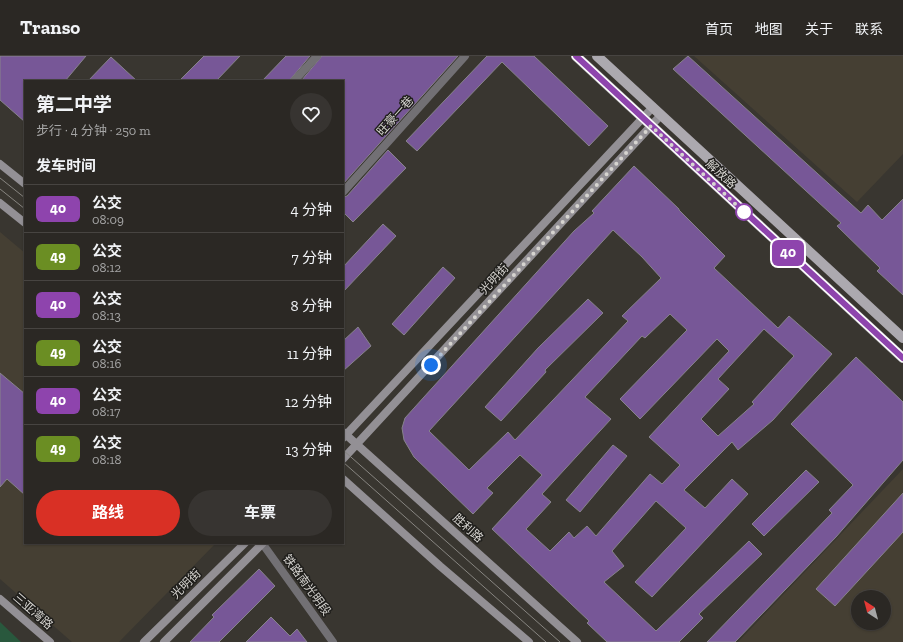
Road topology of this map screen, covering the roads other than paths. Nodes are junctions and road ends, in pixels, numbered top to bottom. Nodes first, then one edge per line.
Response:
1 (317, 56) edge
2 (465, 56) edge
3 (576, 56) edge
4 (597, 56) edge
5 (295, 80) edge
6 (653, 107) junction
7 (661, 115) junction
8 (643, 118) junction
9 (651, 126) junction
10 (0, 164) edge
11 (24, 183) edge
12 (344, 191) edge
13 (0, 204) edge
14 (24, 222) edge
15 (903, 338) edge
16 (903, 358) edge
17 (344, 435) edge
18 (357, 445) junction
19 (344, 458) edge
20 (344, 480) edge
21 (243, 544) edge
22 (261, 544) edge
23 (263, 544) edge
24 (0, 599) edge
25 (50, 642) edge
26 (144, 642) edge
27 (164, 642) edge
28 (333, 642) edge
29 (529, 642) edge
30 (577, 642) edge

1 - 5 street
2 - 12 street, 旺豪一巷
3 - 8 main road, 解放路
4 - 6 main road, 解放路
6 - 7 main road, 解放路
6 - 8 main road, 光明街
7 - 9 main road, 光明街
7 - 15 main road, 解放路
8 - 9 main road, 解放路
8 - 17 main road, 光明街
9 - 16 main road, 解放路
9 - 18 main road, 光明街
10 - 11 main road
13 - 14 main road
17 - 18 main road, 胜利路
18 - 19 main road, 光明街
18 - 30 main road, 胜利路
20 - 29 main road
21 - 26 main road, 光明街
22 - 27 main road
23 - 28 street, 铁路南光明段
24 - 25 main road, 三亚湾路

